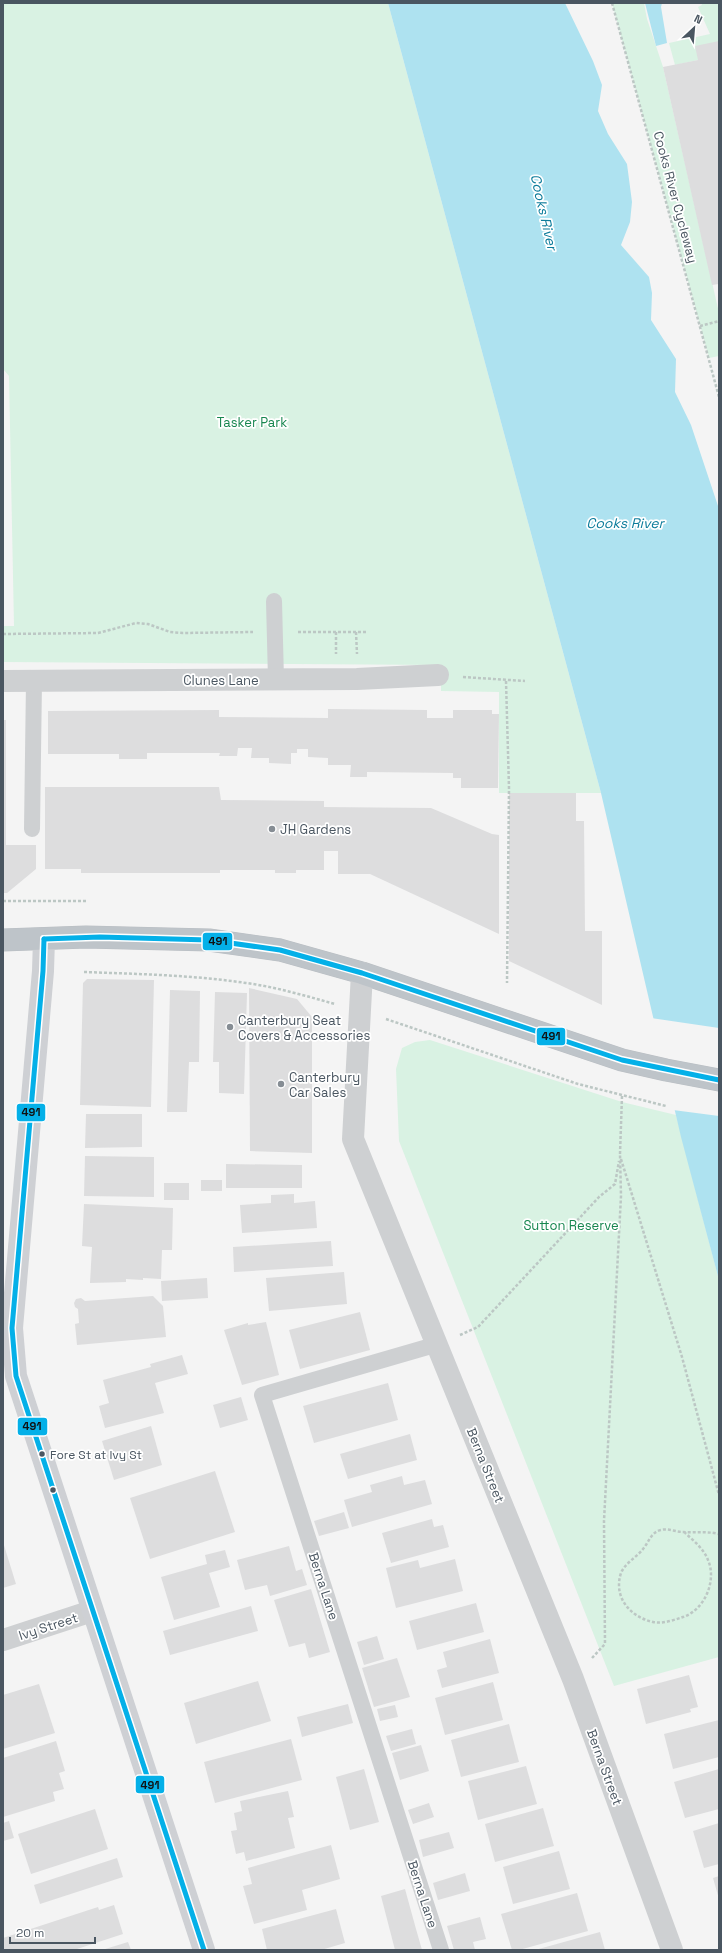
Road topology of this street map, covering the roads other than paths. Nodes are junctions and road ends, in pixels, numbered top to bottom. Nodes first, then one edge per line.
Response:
1 (274, 601) dead end
2 (438, 675) road end
3 (276, 680) junction
4 (3, 681) edge
5 (34, 681) junction
6 (32, 829) dead end
7 (44, 939) junction
8 (3, 940) edge
9 (362, 973) junction
10 (719, 1080) edge
11 (438, 1344) junction
12 (92, 1611) junction
13 (3, 1640) edge
14 (204, 1950) edge
15 (440, 1950) edge
16 (672, 1950) edge

1 - 3 lane
2 - 3 street, Clunes Lane
3 - 5 street, Clunes Lane
4 - 5 street, Clunes Lane
5 - 6 lane
7 - 8 highway
7 - 9 highway
7 - 12 main road
9 - 10 highway
9 - 11 street, Berna Street
11 - 15 lane, Berna Lane
11 - 16 street, Berna Street
12 - 13 street, Ivy Street
12 - 14 main road

